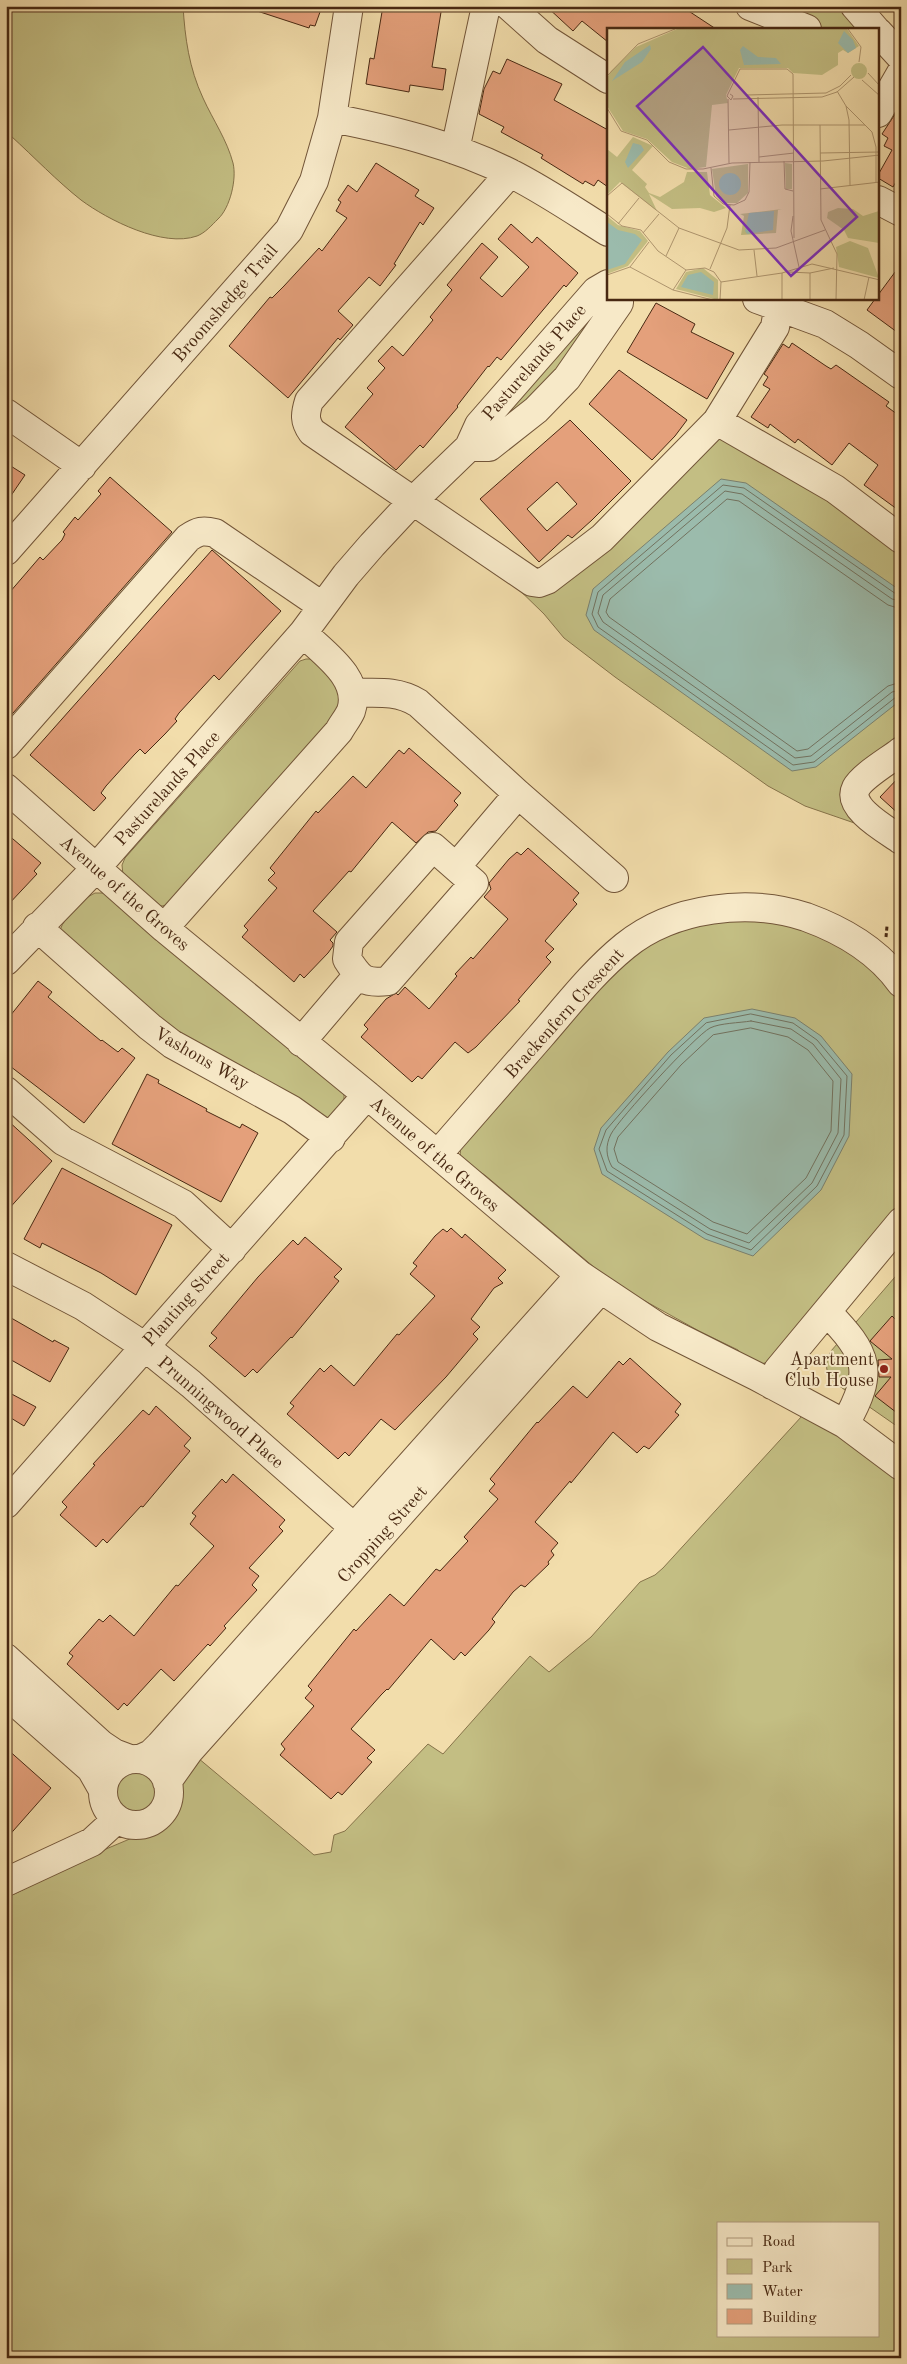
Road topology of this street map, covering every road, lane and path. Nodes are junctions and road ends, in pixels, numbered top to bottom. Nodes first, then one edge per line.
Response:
1 (349, 6) edge
2 (486, 6) edge
3 (509, 6) edge
4 (750, 6) edge
5 (855, 6) edge
6 (773, 23) edge
7 (801, 28) edge
8 (874, 28) edge
9 (880, 34) edge
10 (880, 54) edge
11 (901, 57) edge
12 (901, 61) edge
13 (901, 73) edge
14 (607, 78) edge
15 (880, 110) edge
16 (332, 118) junction
17 (455, 150) junction
18 (510, 174) junction
19 (880, 201) edge
20 (901, 212) edge
21 (607, 231) edge
22 (607, 285) edge
23 (619, 300) edge
24 (772, 302) edge
25 (901, 375) edge
26 (6, 413) edge
27 (717, 421) junction
28 (469, 448) junction
29 (82, 466) junction
30 (413, 501) junction
31 (901, 539) edge
32 (6, 551) edge
33 (322, 606) junction
34 (303, 633) junction
35 (352, 693) junction
36 (6, 745) edge
37 (901, 751) edge
38 (6, 788) edge
39 (518, 794) junction
40 (901, 840) edge
41 (456, 867) junction
42 (96, 868) junction
43 (614, 878) dead end
44 (37, 927) junction
45 (164, 928) junction
46 (6, 961) edge
47 (897, 966) edge
48 (358, 976) junction
49 (300, 1042) junction
50 (6, 1091) edge
51 (367, 1095) junction
52 (331, 1138) junction
53 (438, 1154) junction
54 (901, 1222) edge
55 (232, 1249) junction
56 (6, 1266) edge
57 (590, 1282) junction
58 (827, 1312) junction
59 (144, 1346) junction
60 (772, 1385) junction
61 (845, 1424) junction
62 (901, 1466) edge
63 (12, 1487) edge
64 (363, 1536) junction
65 (6, 1658) edge
66 (6, 1694) edge
67 (135, 1759) junction
68 (167, 1782) junction
69 (102, 1790) junction
70 (117, 1819) junction
71 (7, 1880) edge

1 - 16 street, Broomshedge Trail
2 - 17 street
3 - 14 street
4 - 6 street
5 - 8 street
6 - 7 street
9 - 11 street
10 - 12 street
13 - 15 street
16 - 17 street
16 - 29 street, Broomshedge Trail
17 - 18 street
18 - 21 street
18 - 30 street
19 - 20 street
22 - 28 street, Pasturelands Place
23 - 28 street, Pasturelands Place
24 - 25 street
24 - 27 street
26 - 29 street
27 - 30 street
27 - 31 street
28 - 30 street, Pasturelands Place
29 - 32 street, Broomshedge Trail
30 - 33 street, Pasturelands Place
33 - 34 street, Pasturelands Place
33 - 36 street
34 - 35 street
34 - 42 street, Pasturelands Place
35 - 39 street
35 - 45 street
37 - 40 street
38 - 42 street, Avenue of the Groves
39 - 41 street
39 - 43 street
41 - 48 street
41 - 48 street
42 - 44 street, Pasturelands Place
42 - 45 street, Avenue of the Groves
44 - 46 street, Pasturelands Place
44 - 52 street, Vashons Way
45 - 49 street, Avenue of the Groves
47 - 53 street, Brackenfern Crescent
48 - 49 street
49 - 51 street, Avenue of the Groves
50 - 55 street
51 - 52 street, Planting Street
51 - 53 street, Avenue of the Groves
52 - 55 street, Planting Street
53 - 57 street, Avenue of the Groves
54 - 58 street
55 - 59 street, Planting Street
56 - 59 street, Prunningwood Place
57 - 60 street, Avenue of the Groves
57 - 64 street, Cropping Street
58 - 60 street
58 - 61 street
59 - 63 street, Planting Street
59 - 64 street, Prunningwood Place
60 - 61 street, Avenue of the Groves
61 - 62 street, Avenue of the Groves
64 - 67 street, Cropping Street
64 - 68 street, Cropping Street
65 - 67 street
66 - 69 street
67 - 68 street
67 - 69 street
68 - 70 street
69 - 70 street
70 - 71 street

